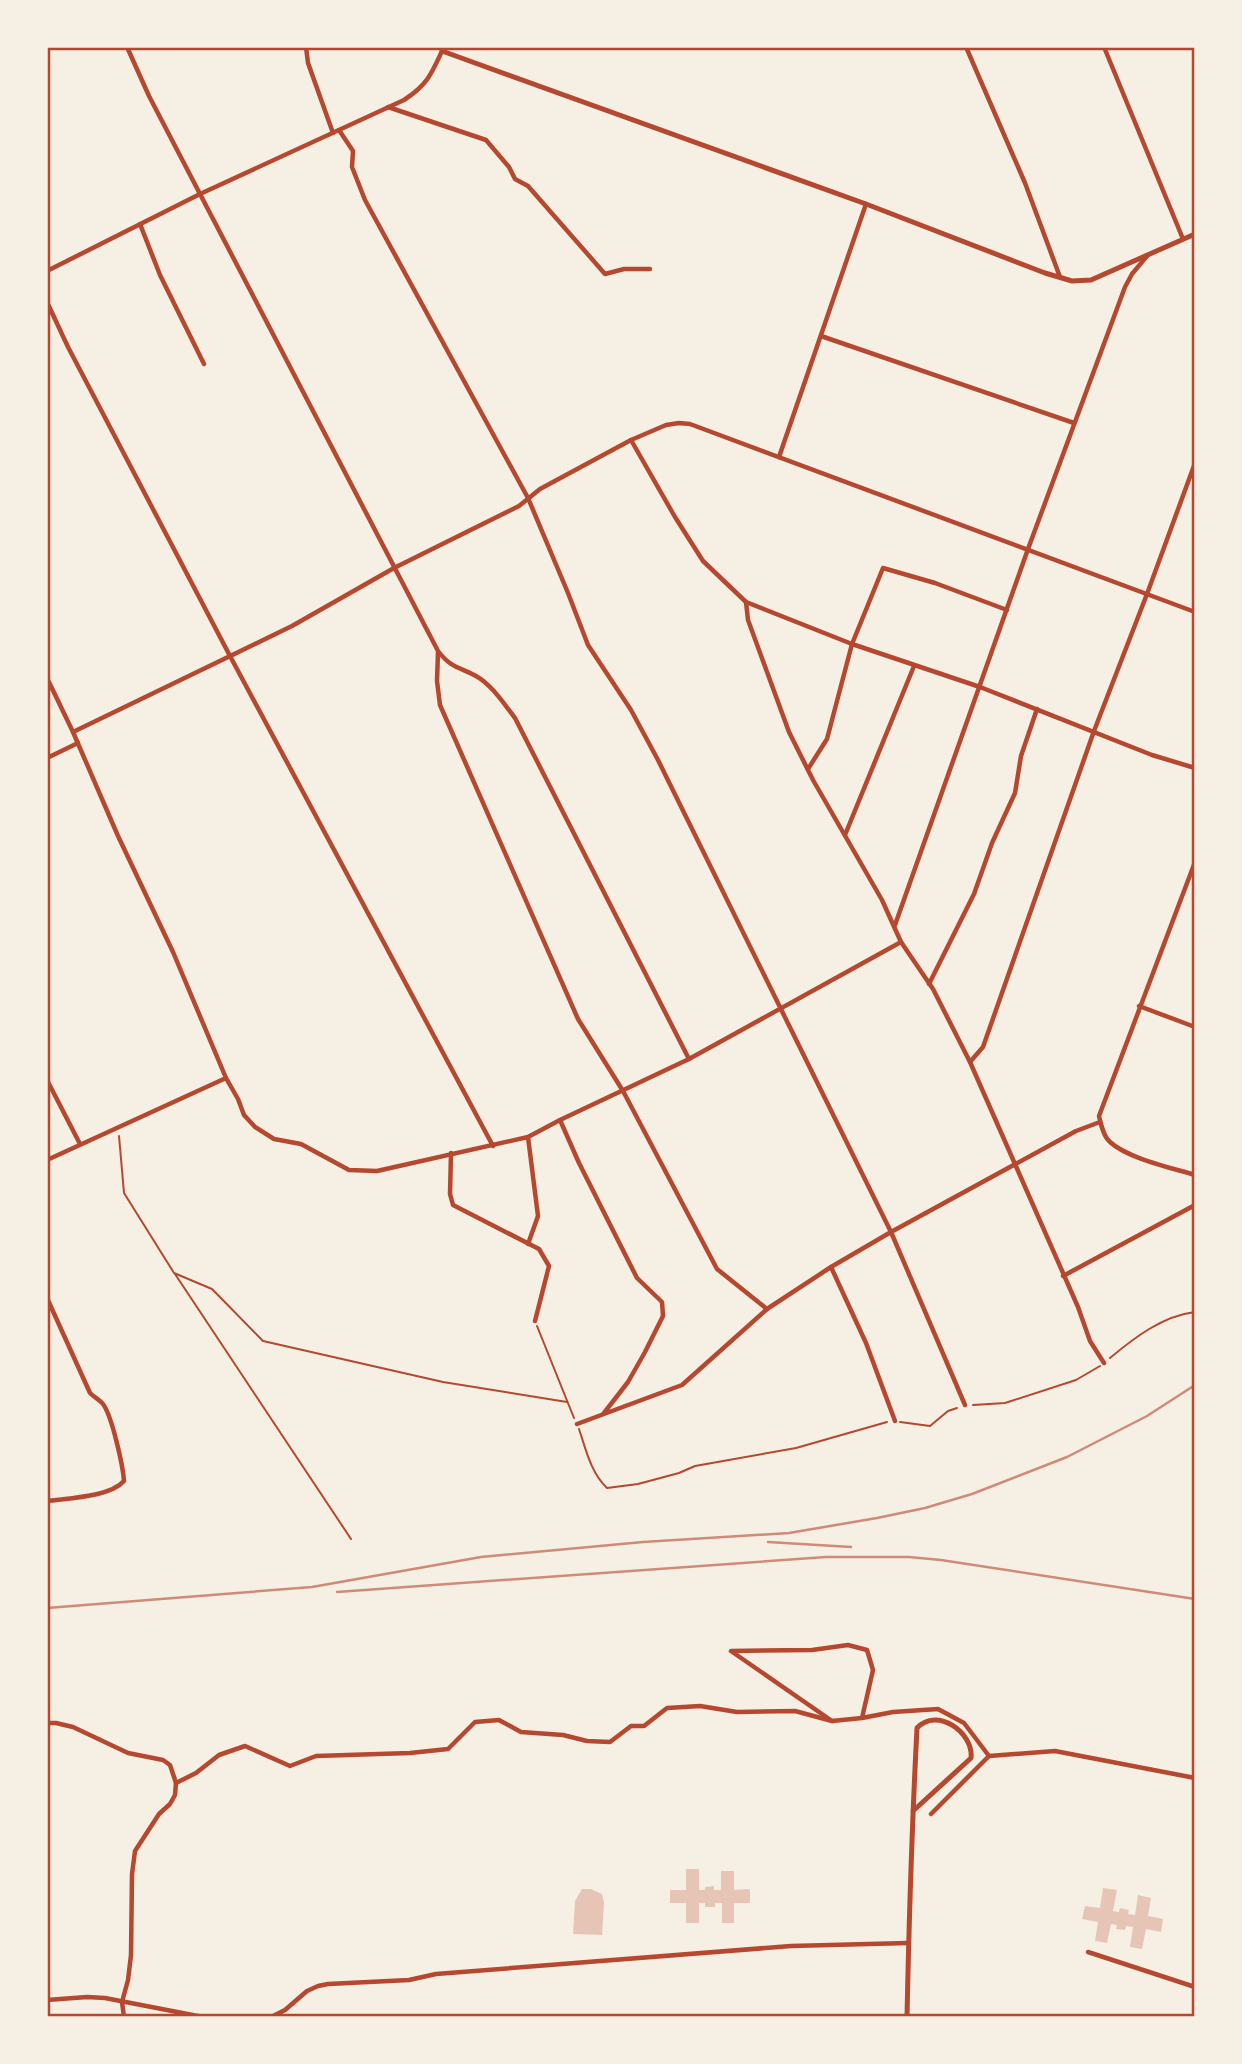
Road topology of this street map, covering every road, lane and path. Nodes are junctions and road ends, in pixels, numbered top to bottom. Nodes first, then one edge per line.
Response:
1 (127, 47) edge
2 (306, 47) edge
3 (966, 47) edge
4 (1104, 47) edge
5 (443, 49) edge
6 (388, 107) junction
7 (339, 130) junction
8 (333, 133) junction
9 (200, 194) junction
10 (866, 204) junction
11 (141, 224) junction
12 (1195, 234) edge
13 (1183, 239) junction
14 (1150, 253) junction
15 (650, 269) dead end
16 (47, 271) edge
17 (1061, 278) junction
18 (47, 302) edge
19 (821, 336) junction
20 (204, 364) dead end
21 (1074, 423) junction
22 (631, 440) junction
23 (779, 457) junction
24 (1195, 463) edge
25 (528, 498) junction
26 (1028, 549) junction
27 (394, 568) junction
28 (1147, 594) junction
29 (746, 602) junction
30 (1007, 610) junction
31 (1195, 612) edge
32 (852, 644) junction
33 (438, 652) junction
34 (230, 656) junction
35 (914, 666) junction
36 (47, 678) edge
37 (979, 687) junction
38 (1037, 709) junction
39 (1094, 731) junction
40 (73, 732) junction
41 (78, 743) junction
42 (47, 758) edge
43 (1195, 768) edge
44 (807, 770) junction
45 (845, 836) junction
46 (1195, 862) edge
47 (895, 925) junction
48 (901, 942) junction
49 (929, 984) junction
50 (1139, 1006) junction
51 (780, 1010) junction
52 (1195, 1027) edge
53 (690, 1059) junction
54 (970, 1062) junction
55 (226, 1078) junction
56 (47, 1080) edge
57 (623, 1091) junction
58 (1099, 1119) junction
59 (561, 1120) junction
60 (120, 1126) junction
61 (528, 1137) junction
62 (80, 1144) junction
63 (492, 1146) junction
64 (451, 1153) junction
65 (47, 1160) edge
66 (1015, 1166) junction
67 (1195, 1175) edge
68 (1195, 1205) edge
69 (891, 1232) junction
70 (528, 1244) junction
71 (831, 1267) junction
72 (174, 1273) junction
73 (1063, 1276) junction
74 (47, 1298) edge
75 (767, 1309) junction
76 (1195, 1312) edge
77 (535, 1321) joint
78 (1104, 1363) junction
79 (568, 1403) junction
80 (965, 1405) junction
81 (602, 1416) junction
82 (895, 1421) junction
83 (577, 1424) junction
84 (47, 1502) edge
85 (351, 1539) dead end
86 (862, 1718) junction
87 (832, 1721) junction
88 (47, 1723) edge
89 (989, 1756) junction
90 (1195, 1778) edge
91 (176, 1783) junction
92 (912, 1811) junction
93 (931, 1814) dead end
94 (908, 1943) junction
95 (1088, 1952) dead end
96 (1195, 1987) edge
97 (47, 2000) edge
98 (122, 2002) junction
99 (124, 2017) edge
100 (203, 2017) edge
101 (271, 2017) edge
102 (907, 2017) edge

1 - 9 street
2 - 8 street
3 - 17 street
4 - 13 street
5 - 6 street
5 - 10 street
6 - 7 street
6 - 15 street
7 - 8 street
7 - 25 street
8 - 9 street
9 - 11 street
9 - 27 street
10 - 17 street
10 - 19 street
11 - 16 street
11 - 20 street
12 - 13 street
13 - 14 street
14 - 17 street
14 - 21 street
18 - 34 street
19 - 21 street
19 - 23 street
21 - 26 street
22 - 23 street
22 - 25 street
22 - 29 street
23 - 26 street
24 - 28 street
25 - 27 street
25 - 51 street
26 - 28 street
26 - 30 street
27 - 33 street
27 - 34 street
28 - 31 street
28 - 39 street
29 - 32 street
29 - 44 street
30 - 32 street
30 - 37 street
32 - 35 street
32 - 44 street
33 - 53 street
33 - 57 street
34 - 40 street
34 - 63 street
35 - 37 street
35 - 45 street
36 - 40 street
37 - 38 street
37 - 47 street
38 - 39 street
38 - 49 street
39 - 43 street
39 - 54 street
40 - 41 street
41 - 42 street
41 - 55 street
44 - 45 street
45 - 47 street
46 - 50 street
47 - 48 street
48 - 49 street
48 - 51 street
49 - 54 street
50 - 52 street
50 - 58 street
51 - 53 street
51 - 69 street
53 - 57 street
54 - 66 street
55 - 60 street
55 - 64 street
56 - 62 street
57 - 59 street
57 - 75 street
58 - 66 street
58 - 67 street
59 - 61 street
59 - 81 street
60 - 62 street
60 - 72 path
61 - 63 street
61 - 70 street
62 - 65 street
63 - 64 street
64 - 70 street
66 - 69 street
66 - 73 street
68 - 73 street
69 - 71 street
69 - 80 street
70 - 77 street
71 - 75 street
71 - 82 street
72 - 79 path
72 - 85 path
73 - 78 street
74 - 84 street
75 - 81 street
76 - 78 path
77 - 79 path
78 - 80 path
79 - 83 path
80 - 82 path
81 - 83 street
82 - 83 path
86 - 87 street
86 - 87 street
86 - 89 street
87 - 91 street
88 - 91 street
89 - 90 street
89 - 93 street
91 - 98 street
92 - 92 street
92 - 94 street
94 - 101 street
94 - 102 street
95 - 96 street
97 - 98 street
98 - 99 street
98 - 100 street

